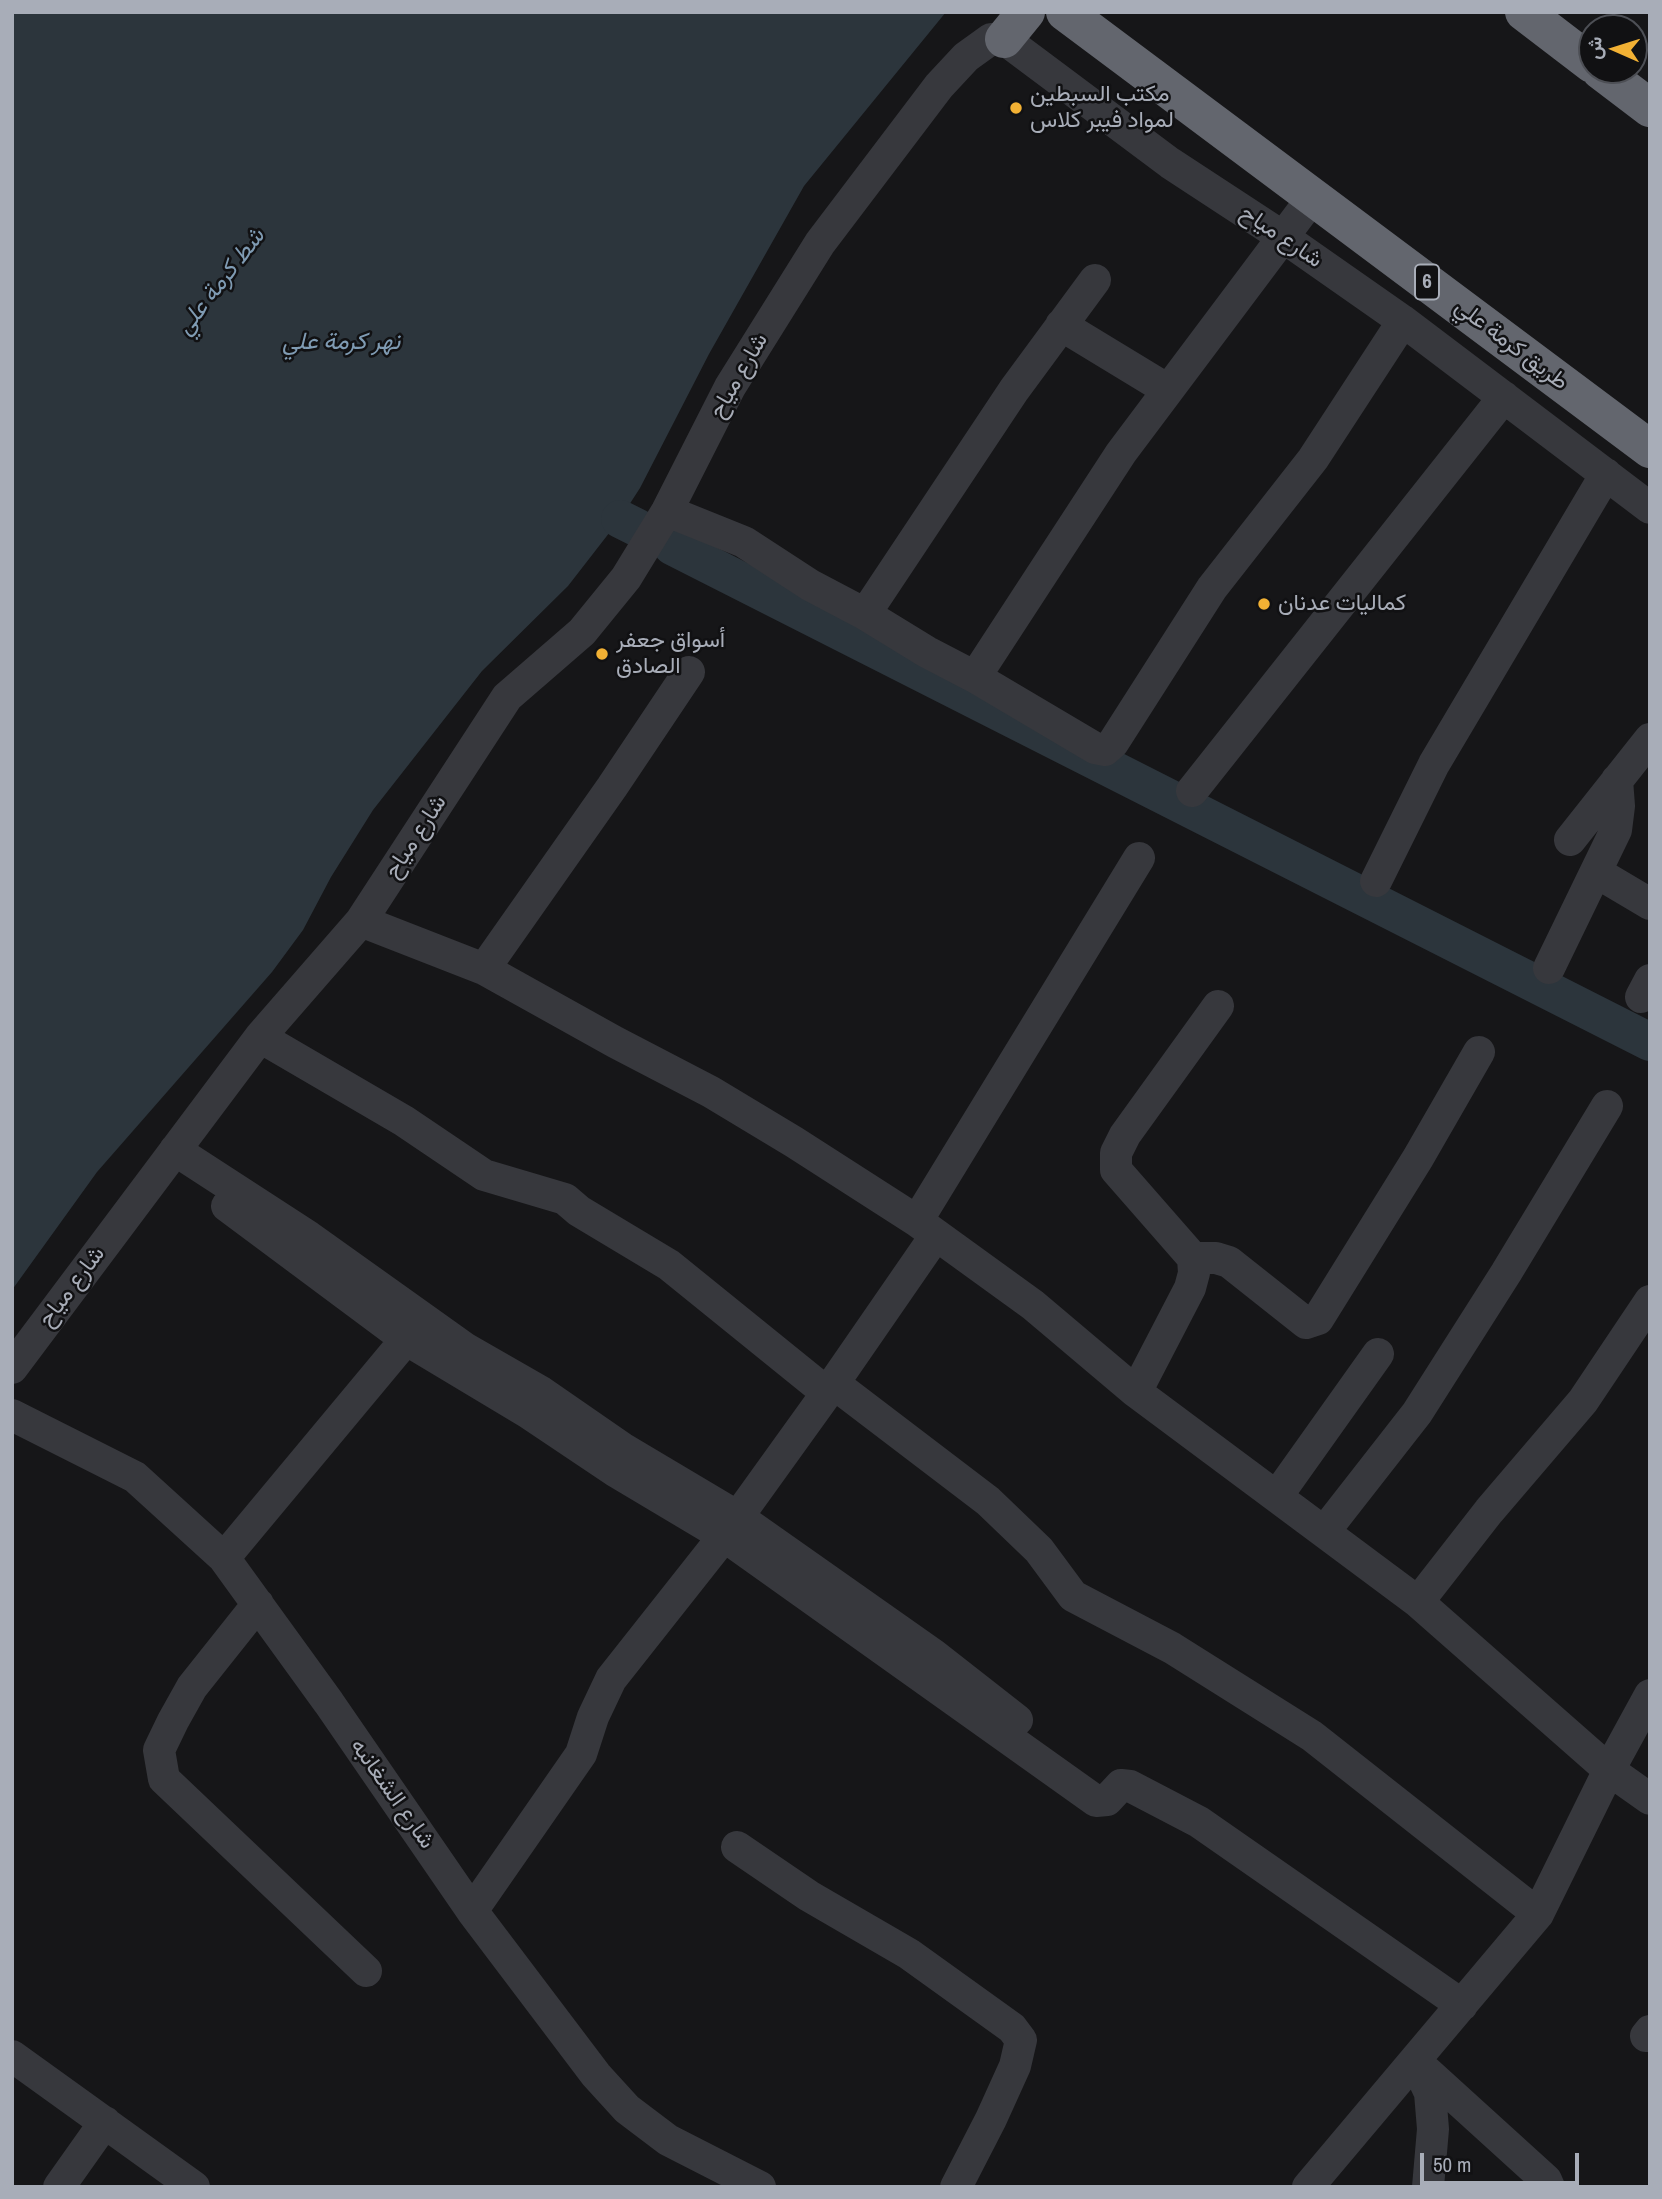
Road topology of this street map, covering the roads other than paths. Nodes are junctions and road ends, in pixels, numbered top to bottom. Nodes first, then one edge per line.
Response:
1 (1065, 12) edge
2 (1529, 14) edge
3 (1015, 26) edge
4 (1578, 53) edge
5 (1618, 84) edge
6 (1650, 108) edge
7 (1313, 197) junction
8 (1283, 237) junction
9 (1095, 280) dead end
10 (1403, 321) junction
11 (1061, 326) junction
12 (1168, 390) junction
13 (1504, 397) junction
14 (1650, 449) edge
15 (1606, 474) junction
16 (1650, 508) edge
17 (667, 511) junction
18 (865, 614) junction
19 (689, 672) dead end
20 (975, 677) junction
21 (1650, 739) edge
22 (1617, 780) junction
23 (1192, 791) dead end
24 (1570, 841) dead end
25 (1139, 858) dead end
26 (1596, 872) junction
27 (1376, 881) dead end
28 (1650, 904) edge
29 (361, 920) junction
30 (1549, 968) dead end
31 (484, 969) junction
32 (1218, 1006) dead end
33 (260, 1037) junction
34 (1479, 1052) dead end
35 (1607, 1106) dead end
36 (171, 1156) junction
37 (926, 1228) junction
38 (1193, 1258) junction
39 (1650, 1301) edge
40 (415, 1329) junction
41 (1378, 1354) dead end
42 (12, 1368) edge
43 (829, 1391) junction
44 (1136, 1392) junction
45 (12, 1415) edge
46 (1277, 1496) junction
47 (731, 1527) junction
48 (1324, 1532) junction
49 (224, 1558) junction
50 (1418, 1602) junction
51 (258, 1604) junction
52 (1650, 1695) edge
53 (1609, 1770) junction
54 (1650, 1799) edge
55 (737, 1847) dead end
56 (472, 1911) junction
57 (1538, 1914) junction
58 (366, 1971) dead end
59 (1462, 2005) junction
60 (12, 2056) edge
61 (1415, 2061) junction
62 (105, 2122) junction
63 (59, 2187) edge
64 (194, 2187) edge
65 (760, 2187) edge
66 (956, 2187) edge
67 (1308, 2187) edge
68 (1428, 2187) edge
69 (1549, 2187) edge

1 - 7 highway, طريق كرمة علي / 6
2 - 4 highway
3 - 8 street, شارع مياح
3 - 17 street, شارع مياح
5 - 6 highway
7 - 8 street
7 - 14 highway, طريق كرمة علي / 6
8 - 10 street, شارع مياح
8 - 12 street
9 - 11 street
10 - 13 street, شارع مياح
10 - 20 street
11 - 12 street
11 - 18 street
12 - 20 street
13 - 15 street, شارع مياح
13 - 23 street
15 - 16 street, شارع مياح
15 - 27 street
17 - 18 street
17 - 29 street, شارع مياح
18 - 20 street
19 - 31 street
21 - 22 street
22 - 24 street
22 - 26 street
25 - 37 street
26 - 28 street
26 - 30 street
29 - 31 street
29 - 33 street, شارع مياح
31 - 37 street
32 - 38 street
33 - 36 street, شارع مياح
33 - 43 street
34 - 38 street
35 - 48 street
36 - 40 street
36 - 42 street, شارع مياح
37 - 43 street
37 - 44 street
38 - 44 street
39 - 50 street
40 - 47 street
40 - 49 street
41 - 46 street
43 - 47 street
43 - 57 street
44 - 46 street
45 - 49 street, شارع الشغانبه
46 - 48 street
47 - 56 street
47 - 59 street
48 - 50 street
49 - 51 street, شارع الشغانبه
50 - 53 street
51 - 56 street, شارع الشغانبه
51 - 58 street
52 - 53 street
53 - 54 street
53 - 57 street
55 - 66 street
56 - 65 street, شارع الشغانبه
57 - 59 street
59 - 61 street
60 - 62 street
61 - 67 street
61 - 68 street
61 - 69 street
62 - 63 street
62 - 64 street

